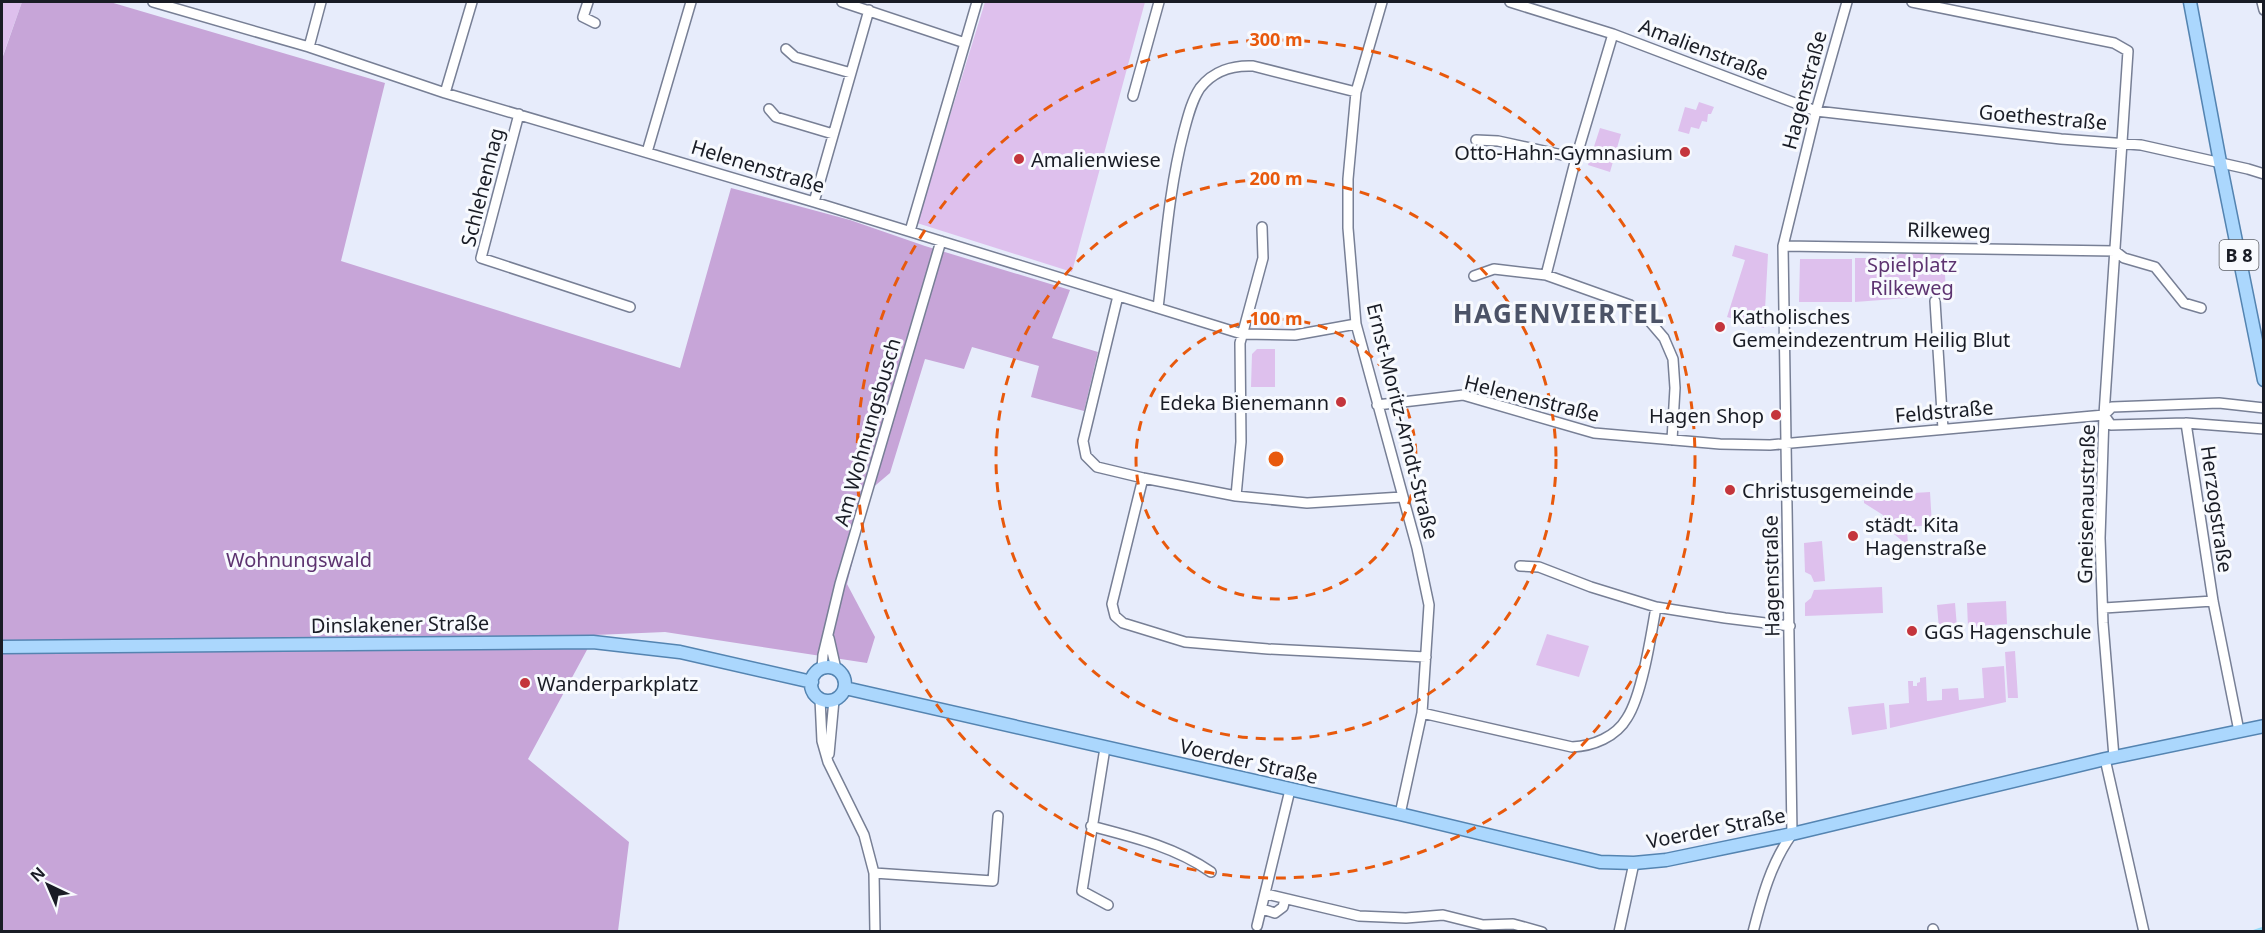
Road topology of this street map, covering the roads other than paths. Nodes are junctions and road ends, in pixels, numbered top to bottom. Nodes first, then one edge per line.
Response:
1 (153, 2) edge
2 (321, 2) edge
3 (472, 2) edge
4 (588, 2) edge
5 (691, 2) edge
6 (842, 2) edge
7 (977, 2) edge
8 (1159, 2) edge
9 (1382, 2) edge
10 (1510, 2) edge
11 (1847, 2) edge
12 (1912, 2) edge
13 (2190, 2) edge
14 (2262, 2) edge
15 (182, 6) edge
16 (869, 10) junction
17 (2264, 10) edge
18 (594, 23) dead end
19 (1613, 34) junction
20 (965, 43) junction
21 (309, 47) junction
22 (786, 49) dead end
23 (851, 73) junction
24 (1356, 92) junction
25 (445, 93) junction
26 (1133, 96) dead end
27 (769, 109) dead end
28 (1816, 111) junction
29 (519, 114) junction
30 (833, 134) junction
31 (1476, 140) dead end
32 (2123, 143) junction
33 (647, 152) junction
34 (1576, 158) junction
35 (2220, 162) junction
36 (2264, 174) edge
37 (814, 202) junction
38 (1262, 227) dead end
39 (910, 231) junction
40 (941, 241) junction
41 (1783, 246) junction
42 (2115, 251) junction
43 (1546, 275) junction
44 (1473, 276) dead end
45 (1118, 296) junction
46 (1935, 301) dead end
47 (630, 307) dead end
48 (1158, 308) junction
49 (2201, 308) dead end
50 (1356, 324) junction
51 (1242, 334) junction
52 (2264, 380) edge
53 (1377, 405) junction
54 (2264, 408) edge
55 (2104, 415) junction
56 (2186, 423) junction
57 (1943, 429) junction
58 (2264, 429) edge
59 (1672, 440) junction
60 (1786, 444) junction
61 (1143, 478) junction
62 (1236, 496) junction
63 (1402, 497) junction
64 (1520, 566) dead end
65 (2213, 601) junction
66 (1656, 607) junction
67 (2104, 608) junction
68 (1790, 626) junction
69 (828, 632) junction
70 (2, 647) edge
71 (1426, 657) junction
72 (822, 669) junction
73 (836, 669) junction
74 (812, 682) junction
75 (845, 688) junction
76 (820, 699) junction
77 (834, 700) junction
78 (1422, 713) junction
79 (2264, 726) edge
80 (2239, 731) junction
81 (1105, 748) junction
82 (2110, 758) junction
83 (828, 762) junction
84 (1290, 790) junction
85 (1400, 814) junction
86 (998, 816) dead end
87 (1091, 826) junction
88 (1792, 834) junction
89 (1634, 863) junction
90 (1210, 872) dead end
91 (874, 873) junction
92 (1266, 894) junction
93 (1285, 899) junction
94 (1108, 905) dead end
95 (1262, 909) junction
96 (1257, 926) dead end
97 (875, 932) edge
98 (1542, 932) edge
99 (1619, 932) edge
100 (1753, 932) edge
101 (2144, 932) edge

1 - 15 street, Helenenstraße
2 - 21 street
3 - 25 street
4 - 18 street
5 - 33 street
6 - 16 street
7 - 20 street
8 - 26 street
9 - 24 street, Ernst-Moritz-Arndt-Straße
10 - 19 street, Amalienstraße
11 - 28 street, Hagenstraße
12 - 32 street, Gneisenaustraße
13 - 35 main road, B 8
14 - 17 street
15 - 21 street, Helenenstraße
16 - 20 street
16 - 23 street
19 - 28 street, Amalienstraße
19 - 34 street
20 - 39 street
21 - 25 street, Helenenstraße
22 - 23 street
23 - 30 street
24 - 48 street
24 - 50 street, Ernst-Moritz-Arndt-Straße
25 - 29 street, Helenenstraße
27 - 30 street
28 - 32 street, Goethestraße
28 - 41 street, Hagenstraße
29 - 33 street, Helenenstraße
29 - 47 street, Schlehenhag
30 - 37 street
31 - 34 street
32 - 35 street, Goethestraße
32 - 42 street, Gneisenaustraße
33 - 37 street, Helenenstraße
34 - 43 street
35 - 36 street, Goethestraße
35 - 52 main road, B 8
37 - 39 street, Helenenstraße
38 - 51 street
39 - 40 street, Helenenstraße
40 - 45 street, Helenenstraße
40 - 69 street, Am Wohnungsbusch
41 - 42 street, Rilkeweg
41 - 60 street, Hagenstraße
42 - 49 street
42 - 55 street, Gneisenaustraße
43 - 44 street
43 - 59 street
45 - 48 street, Helenenstraße
45 - 61 street
46 - 57 street
48 - 51 street, Helenenstraße
50 - 51 street, Helenenstraße
50 - 53 street, Ernst-Moritz-Arndt-Straße
51 - 62 street
53 - 59 street, Helenenstraße
53 - 63 street, Ernst-Moritz-Arndt-Straße
54 - 55 street, Feldstraße
55 - 56 street, Feldstraße
55 - 57 street, Feldstraße
55 - 67 street, Gneisenaustraße
56 - 58 street, Feldstraße
56 - 65 street, Herzogstraße
57 - 60 street, Feldstraße
59 - 60 street, Helenenstraße
60 - 68 street, Hagenstraße
61 - 62 street
61 - 71 street
62 - 63 street
63 - 71 street, Ernst-Moritz-Arndt-Straße
64 - 66 street
65 - 67 street, Herzogstraße
65 - 80 street, Herzogstraße
66 - 68 street
66 - 78 street
67 - 82 street, Gneisenaustraße
68 - 88 street, Hagenstraße
69 - 72 street, Am Wohnungsbusch
69 - 73 street, Am Wohnungsbusch
70 - 74 main road, Dinslakener Straße
71 - 78 street, Ernst-Moritz-Arndt-Straße
72 - 73 main road
72 - 74 main road
73 - 75 main road
74 - 76 main road
75 - 77 main road
75 - 81 main road, Voerder Straße
76 - 77 main road
76 - 83 street
77 - 83 street
78 - 85 street, Ernst-Moritz-Arndt-Straße
79 - 80 main road, Voerder Straße
80 - 82 main road, Voerder Straße
81 - 84 main road, Voerder Straße
81 - 87 street
82 - 88 main road, Voerder Straße
82 - 101 street, Gneisenaustraße
83 - 91 street
84 - 85 main road, Voerder Straße
84 - 92 street
85 - 89 main road, Voerder Straße
86 - 91 street
87 - 90 street
87 - 94 street
88 - 89 main road, Voerder Straße
88 - 100 street
89 - 99 street
91 - 97 street
92 - 93 street
92 - 95 street
93 - 95 street
93 - 98 street
95 - 96 street

